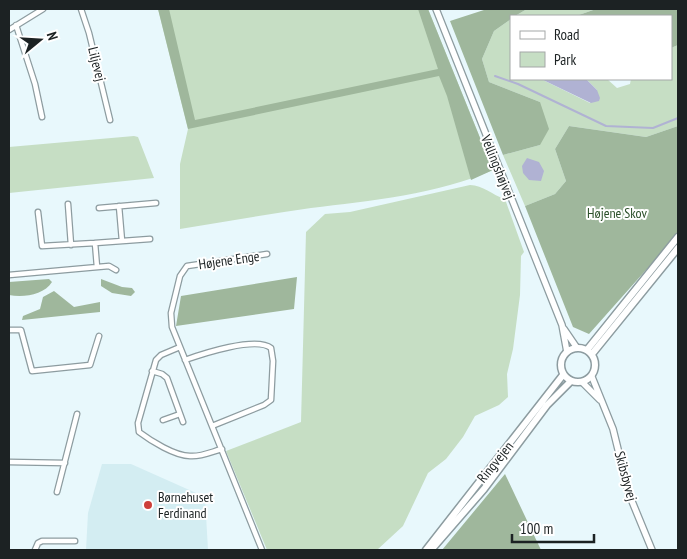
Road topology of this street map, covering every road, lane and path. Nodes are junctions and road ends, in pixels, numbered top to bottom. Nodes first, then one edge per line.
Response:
1 (43, 9) edge
2 (81, 9) edge
3 (436, 9) edge
4 (16, 25) junction
5 (9, 30) edge
6 (42, 117) dead end
7 (110, 120) dead end
8 (156, 203) dead end
9 (68, 204) dead end
10 (119, 206) junction
11 (98, 208) dead end
12 (38, 212) dead end
13 (678, 237) edge
14 (150, 239) dead end
15 (122, 241) junction
16 (95, 243) junction
17 (71, 245) junction
18 (678, 248) edge
19 (267, 254) dead end
20 (97, 267) junction
21 (116, 270) dead end
22 (9, 275) edge
23 (562, 325) junction
24 (9, 330) edge
25 (99, 336) dead end
26 (180, 347) junction
27 (577, 348) junction
28 (567, 352) junction
29 (589, 352) junction
30 (185, 360) junction
31 (152, 371) junction
32 (563, 375) junction
33 (592, 377) junction
34 (571, 381) junction
35 (582, 382) junction
36 (601, 401) junction
37 (77, 414) dead end
38 (180, 414) junction
39 (163, 420) dead end
40 (183, 422) dead end
41 (212, 426) junction
42 (222, 449) junction
43 (9, 462) edge
44 (64, 462) junction
45 (57, 492) dead end
46 (75, 541) dead end
47 (35, 550) edge
48 (262, 550) edge
49 (426, 550) edge
50 (431, 550) edge
51 (652, 550) edge

1 - 4 street
2 - 7 street, Liljevej
3 - 23 street, Vellingshøjvej
4 - 5 street
4 - 6 street
8 - 10 street
9 - 17 street
10 - 11 street
10 - 15 street
12 - 17 street
13 - 29 main road
14 - 15 street
15 - 16 street
16 - 17 street
16 - 20 street
18 - 29 main road
19 - 26 street, Højene Enge
20 - 21 street
20 - 22 street
23 - 27 street, Vellingshøjvej
23 - 28 street, Vellingshøjvej
24 - 25 street
26 - 30 street, Højene Enge
26 - 31 street
27 - 28 main road
27 - 29 main road
28 - 32 main road
29 - 33 main road
30 - 41 street, Højene Enge
30 - 41 street
31 - 38 street
31 - 42 street
32 - 34 main road
32 - 49 main road, Ringvejen
33 - 35 main road
33 - 36 street, Skibsbyvej
34 - 35 main road
34 - 50 main road, Ringvejen
35 - 36 street, Skibsbyvej
36 - 51 street, Skibsbyvej
37 - 44 street
38 - 39 street
38 - 40 street
41 - 42 street, Højene Enge
42 - 48 street, Højene Enge
43 - 44 street
44 - 45 street
46 - 47 street

